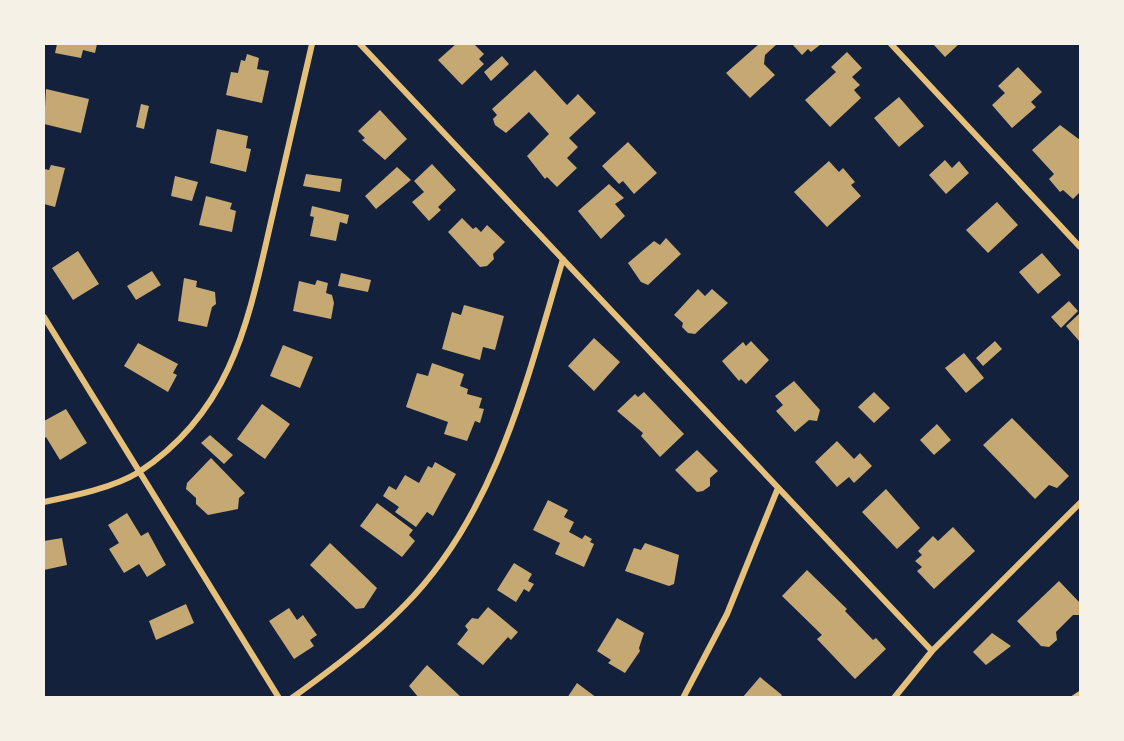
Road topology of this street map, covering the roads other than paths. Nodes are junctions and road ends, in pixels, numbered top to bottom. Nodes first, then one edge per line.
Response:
1 (312, 44) edge
2 (360, 44) edge
3 (891, 44) edge
4 (1080, 247) edge
5 (563, 259) junction
6 (44, 317) edge
7 (138, 472) junction
8 (778, 488) junction
9 (44, 502) edge
10 (1080, 503) edge
11 (932, 651) junction
12 (1080, 694) edge
13 (279, 698) edge
14 (292, 698) edge
15 (683, 698) edge
16 (894, 698) edge
17 (1074, 698) edge

1 - 7 street
2 - 5 street
3 - 4 street
5 - 8 street
5 - 14 street
6 - 7 street
7 - 9 street
7 - 13 street
8 - 11 street
8 - 15 street
10 - 11 street
11 - 16 street
12 - 17 street

